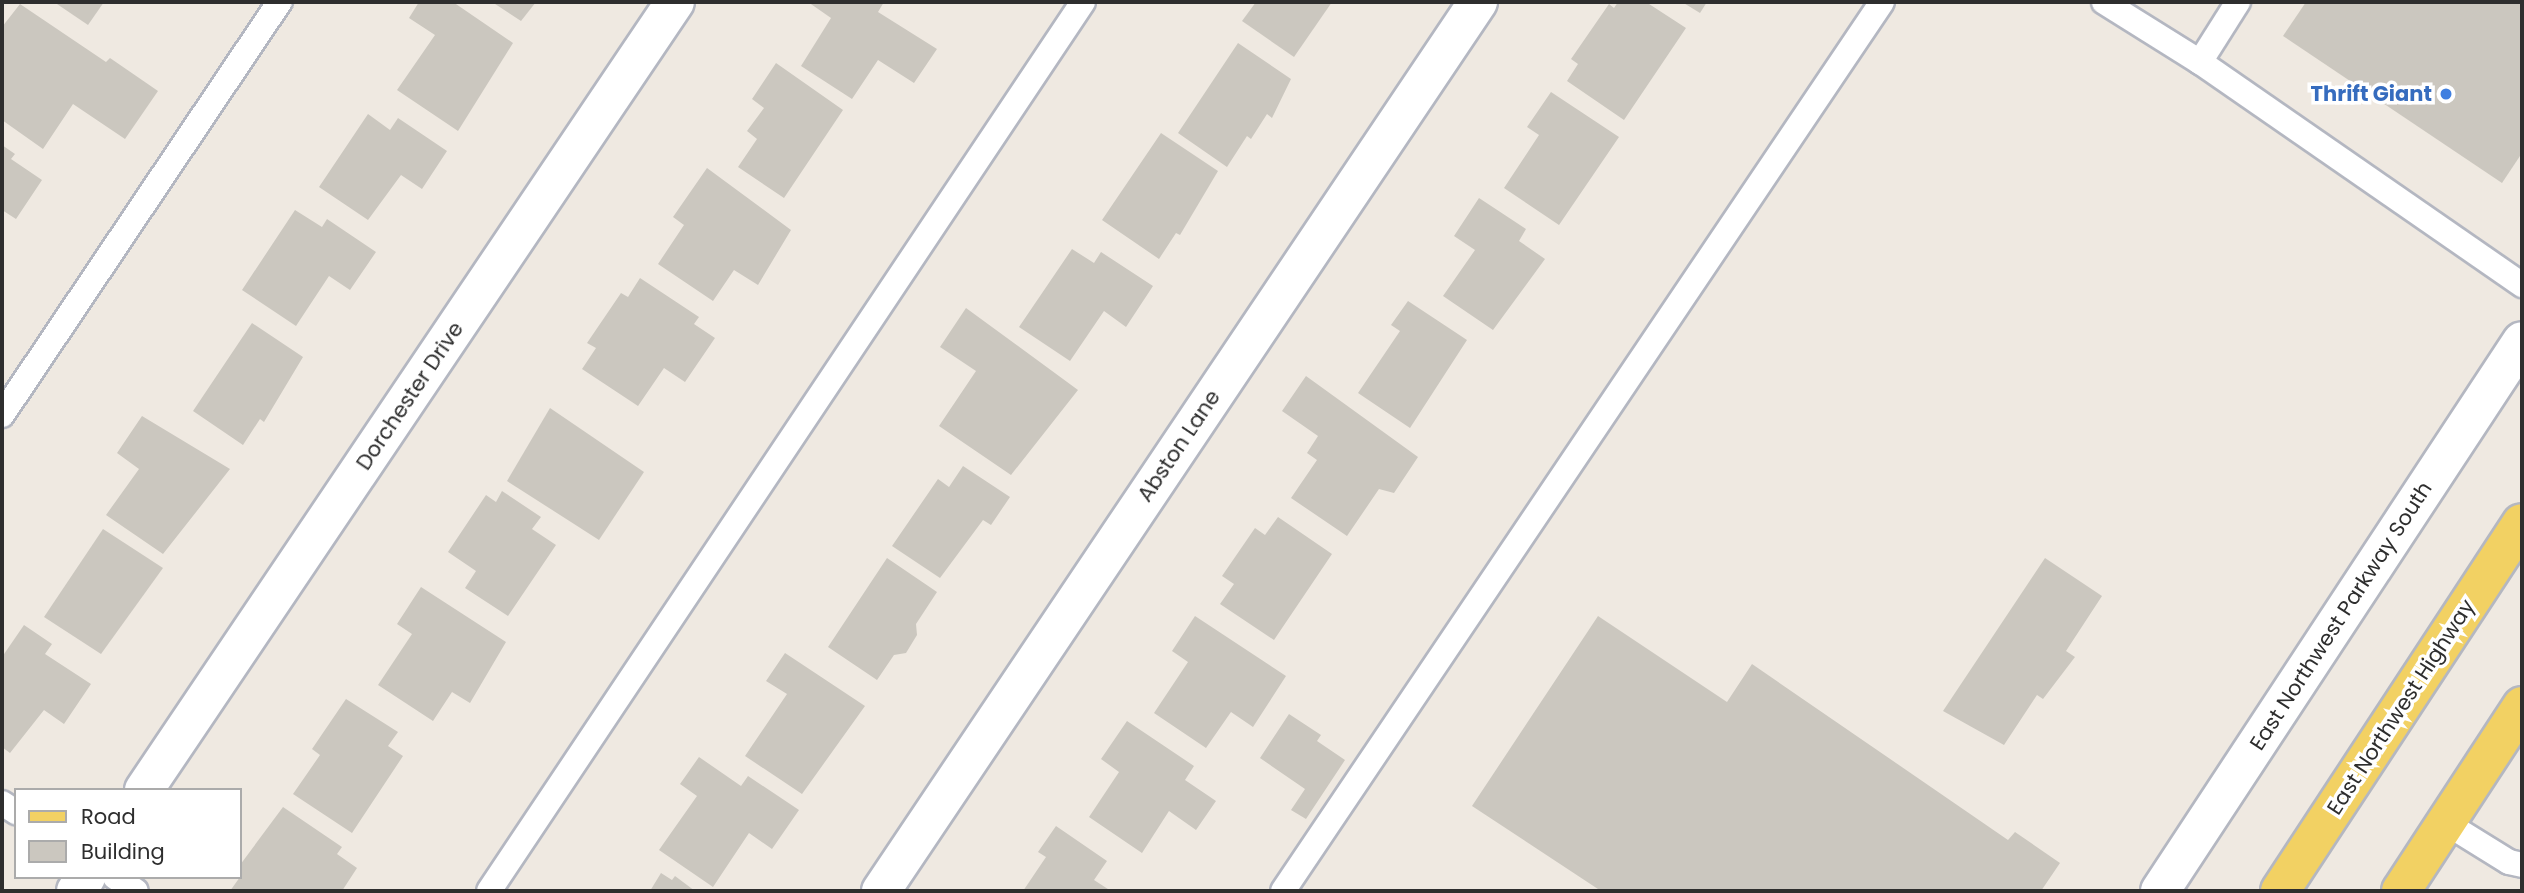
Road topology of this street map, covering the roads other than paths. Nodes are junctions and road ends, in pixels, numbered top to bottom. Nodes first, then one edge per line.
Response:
1 (280, 2) edge
2 (675, 2) edge
3 (1083, 2) edge
4 (1478, 2) edge
5 (1882, 2) edge
6 (2104, 2) edge
7 (2238, 2) edge
8 (2200, 62) junction
9 (2522, 285) edge
10 (2522, 341) edge
11 (2, 415) edge
12 (2522, 523) edge
13 (2522, 706) edge
14 (145, 788) edge
15 (2446, 823) junction
16 (2522, 865) edge
17 (118, 879) edge
18 (136, 891) edge
19 (489, 891) edge
20 (881, 891) edge
21 (1283, 891) edge
22 (2160, 891) edge
23 (2280, 891) edge
24 (2401, 891) edge

1 - 11 lane
2 - 14 street, Dorchester Drive
3 - 19 lane
4 - 20 street, Abston Lane
5 - 21 lane
6 - 8 lane
7 - 8 lane
8 - 9 lane
10 - 22 street, East Northwest Parkway South
12 - 23 main road, East Northwest Highway
13 - 15 main road
15 - 16 lane
15 - 24 main road
17 - 18 lane

